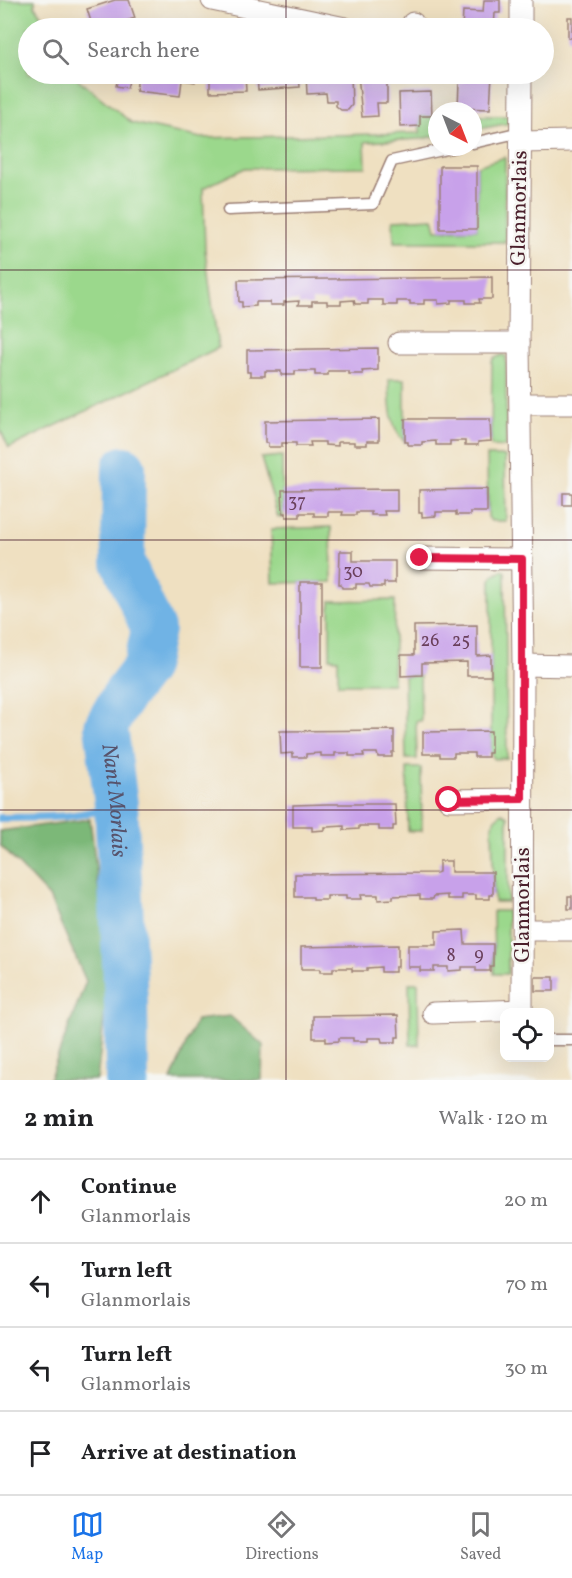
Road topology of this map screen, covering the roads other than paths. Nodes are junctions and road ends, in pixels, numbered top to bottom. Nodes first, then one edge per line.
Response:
1 (212, 0) edge
2 (521, 0) edge
3 (298, 18) edge
4 (521, 18) edge
5 (521, 84) edge
6 (521, 137) junction
7 (572, 141) edge
8 (482, 142) edge
9 (428, 153) edge
10 (228, 210) dead end
11 (399, 343) dead end
12 (519, 343) junction
13 (521, 404) junction
14 (572, 404) edge
15 (420, 558) dead end
16 (522, 559) junction
17 (523, 665) junction
18 (572, 666) edge
19 (522, 799) junction
20 (449, 800) dead end
21 (523, 930) junction
22 (572, 930) edge
23 (522, 1008) edge
24 (500, 1011) edge
25 (433, 1013) dead end
26 (554, 1040) edge
27 (572, 1040) edge

1 - 3 street
2 - 4 street
5 - 6 street, Glanmorlais
6 - 7 street
6 - 8 lane
6 - 12 street, Glanmorlais
9 - 10 lane
11 - 12 street
12 - 13 street, Glanmorlais
13 - 14 street
13 - 16 street, Glanmorlais
15 - 16 street
16 - 17 street, Glanmorlais
17 - 18 street
17 - 19 street, Glanmorlais
19 - 20 street
19 - 21 street, Glanmorlais
21 - 22 street
21 - 23 street, Glanmorlais
24 - 25 street, Glanmorlais
26 - 27 lane

